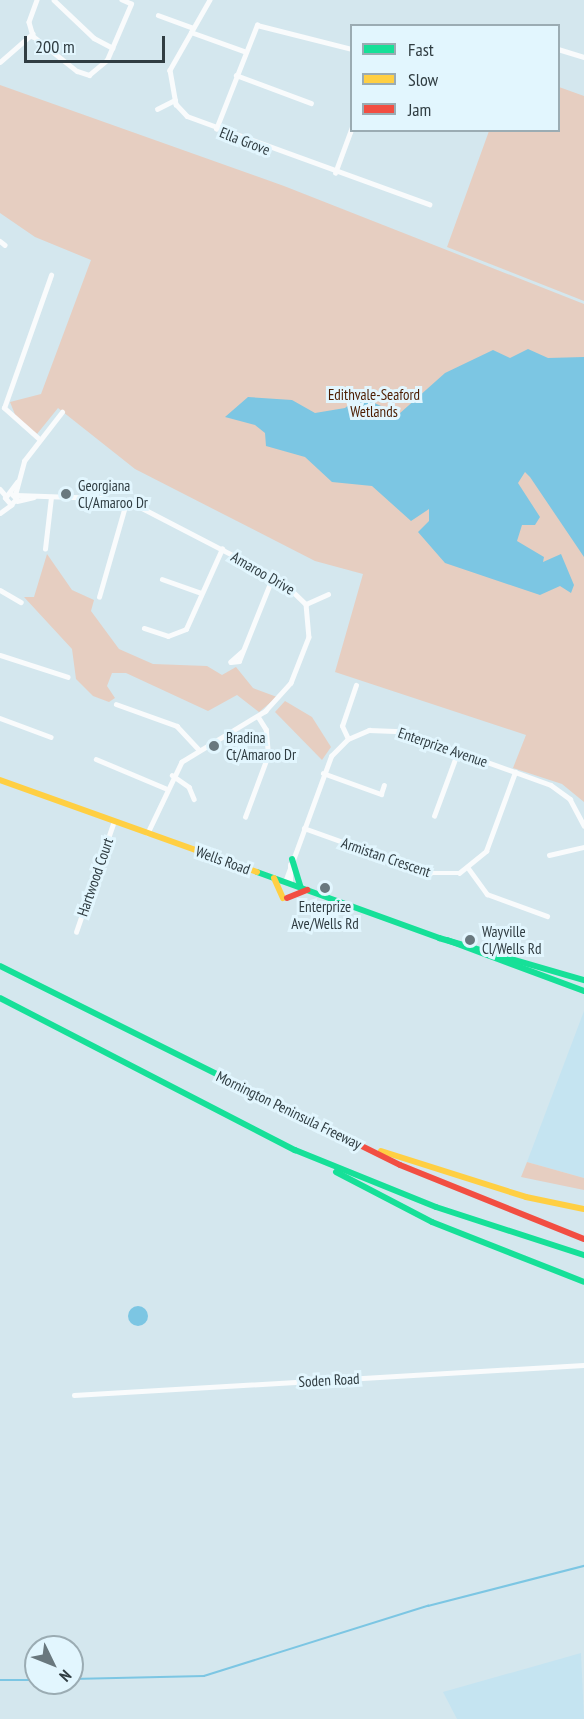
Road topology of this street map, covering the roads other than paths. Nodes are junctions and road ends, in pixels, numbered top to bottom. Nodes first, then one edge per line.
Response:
1 (37, 0) edge
2 (54, 0) edge
3 (122, 0) edge
4 (210, 0) edge
5 (158, 15) dead end
6 (192, 30) junction
7 (32, 34) junction
8 (113, 48) junction
9 (350, 49) edge
10 (560, 50) edge
11 (243, 51) junction
12 (584, 57) edge
13 (0, 62) edge
14 (236, 75) junction
15 (175, 100) junction
16 (310, 103) dead end
17 (157, 109) dead end
18 (216, 129) junction
19 (350, 130) edge
20 (335, 173) junction
21 (429, 204) dead end
22 (51, 275) dead end
23 (62, 412) dead end
24 (40, 440) junction
25 (19, 477) junction
26 (18, 486) junction
27 (0, 489) edge
28 (25, 494) junction
29 (36, 496) junction
30 (51, 497) junction
31 (12, 498) junction
32 (126, 503) junction
33 (0, 511) edge
34 (45, 549) dead end
35 (222, 549) junction
36 (273, 576) junction
37 (162, 579) dead end
38 (0, 590) edge
39 (201, 592) junction
40 (328, 594) dead end
41 (99, 597) dead end
42 (21, 602) dead end
43 (306, 604) junction
44 (144, 628) dead end
45 (242, 652) dead end
46 (0, 655) edge
47 (68, 676) dead end
48 (356, 685) dead end
49 (116, 704) dead end
50 (258, 717) junction
51 (0, 718) edge
52 (51, 737) dead end
53 (348, 739) junction
54 (199, 750) junction
55 (458, 751) junction
56 (96, 759) dead end
57 (516, 772) junction
58 (323, 774) junction
59 (172, 776) junction
60 (0, 780) edge
61 (384, 785) dead end
62 (165, 788) junction
63 (194, 799) dead end
64 (581, 810) edge
65 (434, 816) dead end
66 (245, 817) dead end
67 (114, 821) junction
68 (584, 825) edge
69 (304, 828) junction
70 (148, 833) junction
71 (584, 847) edge
72 (549, 855) dead end
73 (291, 862) junction
74 (469, 869) junction
75 (274, 878) junction
76 (288, 883) junction
77 (304, 889) junction
78 (547, 916) dead end
79 (76, 932) dead end
80 (446, 940) junction
81 (0, 966) edge
82 (584, 980) edge
83 (584, 991) edge
84 (0, 998) edge
85 (310, 1121) junction
86 (295, 1150) junction
87 (584, 1209) edge
88 (584, 1239) edge
89 (584, 1255) edge
90 (584, 1282) edge
91 (584, 1365) edge
92 (74, 1395) dead end

1 - 7 street
2 - 8 street
3 - 8 street
4 - 6 street
5 - 6 street
6 - 11 street
6 - 15 street
7 - 8 street
7 - 13 street
9 - 11 street
10 - 12 street
11 - 14 street
14 - 16 street
14 - 18 street
15 - 17 street
15 - 18 street, Ella Grove
18 - 20 street, Ella Grove
19 - 20 street
20 - 21 street, Ella Grove
22 - 24 street
23 - 24 street
24 - 25 street
25 - 26 street
25 - 31 street
26 - 28 street
26 - 31 street
27 - 31 street
28 - 29 street, Amaroo Drive
28 - 31 street, Amaroo Drive
29 - 30 street, Amaroo Drive
29 - 31 street, Amaroo Drive
30 - 32 street, Amaroo Drive
30 - 34 street
31 - 33 street, Amaroo Drive
32 - 35 street, Amaroo Drive
32 - 41 street
35 - 36 street, Amaroo Drive
35 - 39 street
36 - 43 street, Amaroo Drive
36 - 45 street
37 - 39 street
38 - 42 street
39 - 44 street
40 - 43 street
43 - 50 street, Amaroo Drive
46 - 47 street
48 - 53 street
49 - 54 street
50 - 54 street, Amaroo Drive
50 - 66 street
51 - 52 street
53 - 55 street, Enterprize Avenue
53 - 58 street
54 - 59 street, Amaroo Drive
55 - 57 street, Enterprize Avenue
55 - 65 street
56 - 62 street
57 - 64 street, Enterprize Avenue
57 - 74 street
58 - 61 street
58 - 69 street
59 - 62 street, Amaroo Drive
59 - 63 street
60 - 67 main road, Wells Road
62 - 70 street, Amaroo Drive
64 - 68 street, Enterprize Avenue
67 - 70 main road, Wells Road
67 - 79 street, Hartwood Court
69 - 73 street
69 - 74 street, Armistan Crescent
70 - 75 main road, Wells Road
71 - 72 street
73 - 76 street
73 - 77 main road
74 - 78 street
75 - 76 main road, Wells Road
75 - 77 main road
76 - 77 main road, Wells Road
77 - 80 main road, Wells Road
80 - 82 main road, Wells Road
80 - 83 main road, Wells Road
81 - 85 main road, Mornington Peninsula Freeway
84 - 86 main road, Mornington Peninsula Freeway
85 - 87 main road
85 - 88 main road, Mornington Peninsula Freeway
86 - 89 main road, Mornington Peninsula Freeway
86 - 90 main road
91 - 92 street, Soden Road

